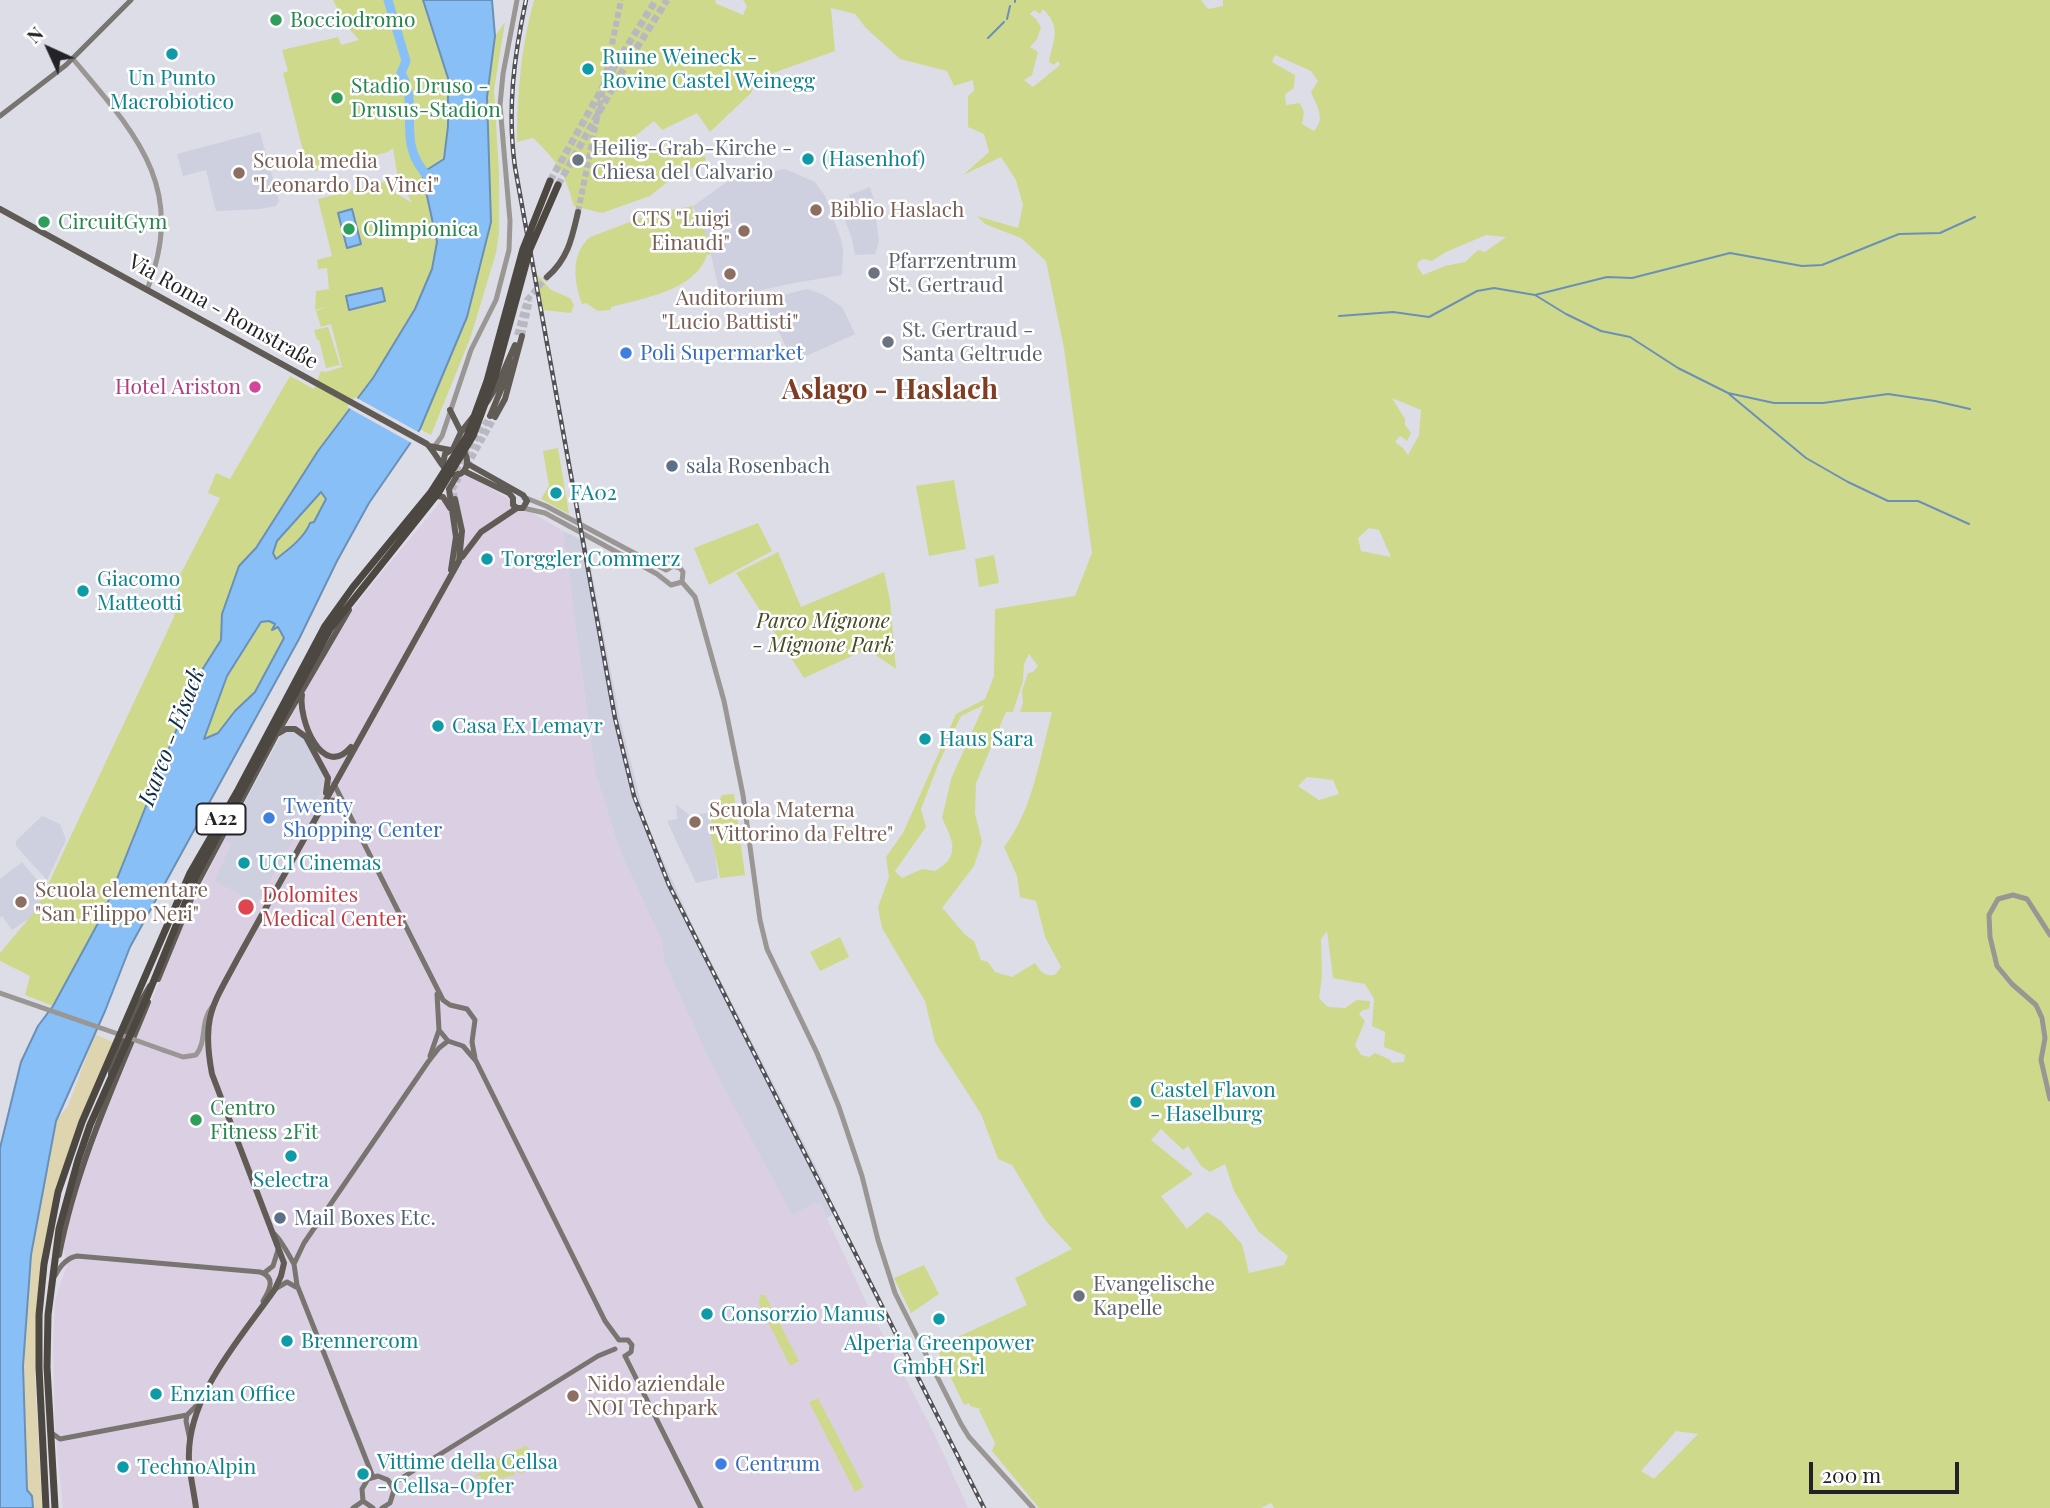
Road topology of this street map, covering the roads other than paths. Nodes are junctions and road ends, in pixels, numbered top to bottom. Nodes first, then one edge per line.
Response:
1 (131, 0) edge
2 (517, 0) edge
3 (73, 59) junction
4 (0, 116) edge
5 (550, 181) tunnel mouth
6 (558, 185) tunnel mouth
7 (0, 209) edge
8 (578, 212) tunnel mouth
9 (547, 277) tunnel mouth
10 (147, 290) junction
11 (515, 345) junction
12 (450, 410) junction
13 (461, 432) junction
14 (430, 446) junction
15 (451, 449) junction
16 (468, 464) junction
17 (443, 465) junction
18 (461, 472) junction
19 (519, 497) junction
20 (455, 499) tunnel mouth
21 (424, 500) junction
22 (430, 507) dead end
23 (520, 508) junction
24 (451, 510) junction
25 (462, 531) junction
26 (481, 532) junction
27 (459, 561) junction
28 (386, 562) junction
29 (666, 570) junction
30 (449, 577) junction
31 (664, 578) junction
32 (682, 582) junction
33 (303, 689) junction
34 (361, 734) junction
35 (275, 737) junction
36 (334, 784) junction
37 (342, 801) junction
38 (321, 809) junction
39 (2050, 934) edge
40 (159, 978) junction
41 (436, 989) junction
42 (0, 993) edge
43 (212, 1006) junction
44 (454, 1007) junction
45 (440, 1018) junction
46 (439, 1030) junction
47 (473, 1035) junction
48 (124, 1038) junction
49 (448, 1041) junction
50 (459, 1044) junction
51 (476, 1061) junction
52 (428, 1062) junction
53 (111, 1088) junction
54 (2050, 1099) edge
55 (273, 1232) junction
56 (278, 1246) junction
57 (300, 1251) junction
58 (288, 1254) junction
59 (294, 1264) junction
60 (264, 1273) junction
61 (55, 1276) junction
62 (275, 1289) junction
63 (300, 1293) junction
64 (258, 1313) junction
65 (619, 1340) junction
66 (615, 1349) junction
67 (625, 1356) junction
68 (202, 1399) junction
69 (187, 1415) junction
70 (53, 1434) junction
71 (190, 1440) junction
72 (373, 1476) junction
73 (392, 1484) junction
74 (363, 1501) junction
75 (46, 1508) edge
76 (56, 1508) edge
77 (196, 1508) edge
78 (353, 1508) edge
79 (373, 1508) edge
80 (384, 1508) edge
81 (701, 1508) edge
82 (1033, 1508) edge

1 - 3 main road
2 - 12 street
3 - 4 main road
3 - 10 street
5 - 75 highway, A22, bridge
6 - 76 highway, A22, bridge
7 - 10 main road, Via Roma - Romstraße
8 - 9 main road
10 - 14 main road, Via Roma - Romstraße
11 - 11 main road
11 - 13 main road
12 - 13 main road
12 - 14 street
13 - 15 main road
14 - 15 main road, Via Roma - Romstraße
14 - 17 main road, Via Roma - Romstraße
15 - 16 main road, Via Roma - Romstraße
15 - 17 main road
16 - 18 main road
16 - 19 main road, Via Roma - Romstraße
17 - 18 main road, Via Roma - Romstraße
17 - 21 main road
18 - 19 main road, Via Roma - Romstraße
18 - 24 main road
19 - 23 main road
19 - 23 main road
19 - 29 street, Via Roma - Romstraße
20 - 25 main road
21 - 24 main road
21 - 28 main road
22 - 28 main road
23 - 26 main road
23 - 31 street
24 - 30 main road
25 - 26 main road
25 - 27 main road
26 - 27 main road
27 - 30 main road
28 - 33 main road
29 - 31 street
29 - 32 street
30 - 34 main road
31 - 32 street
32 - 82 street
33 - 34 main road
33 - 35 main road
34 - 36 main road
35 - 38 main road
35 - 40 main road
36 - 37 main road
36 - 38 main road
37 - 38 main road
37 - 41 main road
38 - 43 main road
39 - 54 street
40 - 48 main road
40 - 53 main road
41 - 44 main road
41 - 45 main road
42 - 48 street
43 - 48 street, bridge
43 - 55 main road
44 - 45 main road
44 - 47 main road
45 - 46 main road
46 - 49 main road
46 - 52 main road
47 - 50 main road
47 - 51 main road
48 - 53 main road
49 - 50 main road
49 - 52 main road
50 - 51 main road
51 - 65 main road
52 - 57 main road
53 - 61 main road
55 - 56 main road
55 - 58 main road
56 - 60 main road
56 - 62 main road
57 - 58 main road
57 - 59 main road
58 - 59 main road
59 - 63 main road
60 - 61 main road
60 - 64 main road
61 - 70 main road
62 - 63 main road
62 - 64 main road
63 - 72 main road
64 - 68 main road
65 - 66 main road
65 - 67 main road
66 - 67 main road
66 - 73 main road
67 - 81 main road
68 - 69 main road
68 - 71 main road
69 - 70 main road
69 - 71 main road
70 - 76 main road
71 - 77 main road
72 - 73 main road
72 - 74 main road
73 - 80 main road
74 - 78 main road
74 - 79 main road

